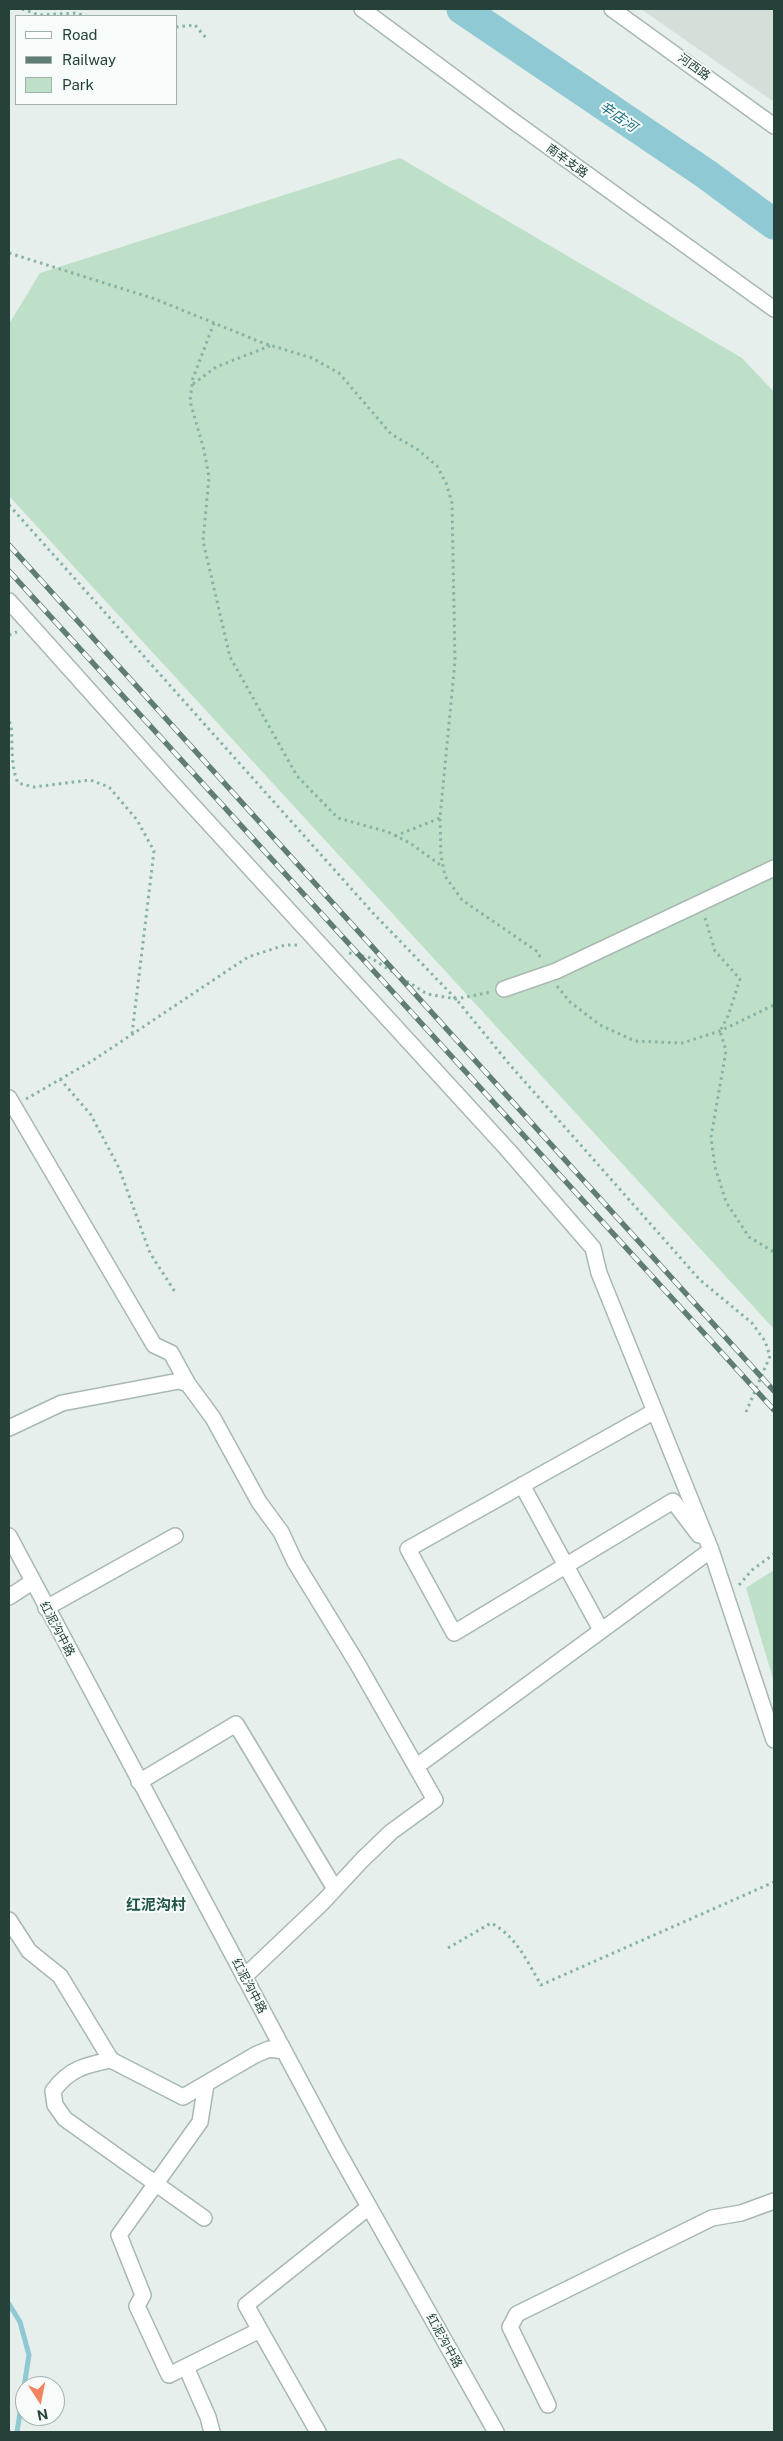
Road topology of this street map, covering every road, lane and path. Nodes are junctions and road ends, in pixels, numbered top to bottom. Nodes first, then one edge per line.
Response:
1 (22, 9) edge
2 (362, 9) edge
3 (612, 9) edge
4 (39, 15) edge
5 (39, 15) edge
6 (83, 15) edge
7 (178, 28) edge
8 (206, 38) dead end
9 (774, 126) edge
10 (9, 253) edge
11 (774, 309) edge
12 (214, 323) junction
13 (271, 345) junction
14 (192, 384) junction
15 (9, 505) edge
16 (9, 602) edge
17 (9, 722) edge
18 (440, 818) junction
19 (396, 836) junction
20 (443, 867) junction
21 (774, 868) edge
22 (701, 903) junction
23 (321, 947) junction
24 (548, 974) junction
25 (504, 989) joint
26 (456, 999) junction
27 (774, 1005) edge
28 (720, 1031) junction
29 (132, 1034) junction
30 (60, 1079) junction
31 (11, 1102) edge
32 (774, 1252) edge
33 (175, 1292) dead end
34 (188, 1384) junction
35 (655, 1411) junction
36 (746, 1412) dead end
37 (9, 1428) edge
38 (522, 1485) junction
39 (9, 1536) edge
40 (175, 1536) dead end
41 (711, 1550) junction
42 (774, 1554) edge
43 (566, 1566) junction
44 (32, 1582) junction
45 (9, 1597) edge
46 (46, 1608) junction
47 (730, 1609) junction
48 (601, 1630) junction
49 (774, 1740) edge
50 (417, 1766) junction
51 (138, 1782) junction
52 (774, 1882) edge
53 (335, 1889) junction
54 (9, 1920) edge
55 (448, 1948) dead end
56 (244, 1977) junction
57 (284, 2051) junction
58 (111, 2060) junction
59 (206, 2084) junction
60 (156, 2184) junction
61 (774, 2202) edge
62 (369, 2207) junction
63 (204, 2218) dead end
64 (260, 2330) junction
65 (186, 2367) junction
66 (548, 2405) dead end
67 (212, 2432) edge
68 (318, 2432) edge
69 (496, 2432) edge

1 - 4 path
2 - 11 street, 南辛支路
3 - 9 street, 河西路
5 - 6 path
7 - 8 path
10 - 12 path
12 - 13 path
12 - 14 path
13 - 14 path
13 - 18 path
14 - 19 path
15 - 26 path
16 - 23 street
17 - 29 path
18 - 19 path
18 - 20 path
19 - 20 path
20 - 24 path
21 - 22 street
22 - 24 street
22 - 28 path
23 - 26 path
23 - 29 path
23 - 35 street
24 - 25 street
24 - 28 path
25 - 26 path
26 - 36 path
27 - 28 path
28 - 32 path
29 - 30 path
30 - 31 path
30 - 33 path
31 - 34 street
34 - 37 street
34 - 50 street
35 - 38 street
35 - 41 street
38 - 43 street
38 - 43 street
39 - 44 street, 红泥沟中路
40 - 46 street
41 - 43 street
41 - 47 street
41 - 48 street
42 - 47 path
43 - 48 street
44 - 45 street
44 - 46 street, 红泥沟中路
46 - 51 street, 红泥沟中路
47 - 49 street
48 - 50 street
50 - 53 street
51 - 53 street
51 - 56 street, 红泥沟中路
52 - 55 path
53 - 56 street
54 - 58 street
56 - 57 street, 红泥沟中路
57 - 59 street
57 - 62 street, 红泥沟中路
58 - 59 street
58 - 60 street
59 - 60 street
60 - 63 street
60 - 65 street
61 - 66 street
62 - 64 street
62 - 69 street, 红泥沟中路
64 - 65 street
64 - 68 street
65 - 67 street

